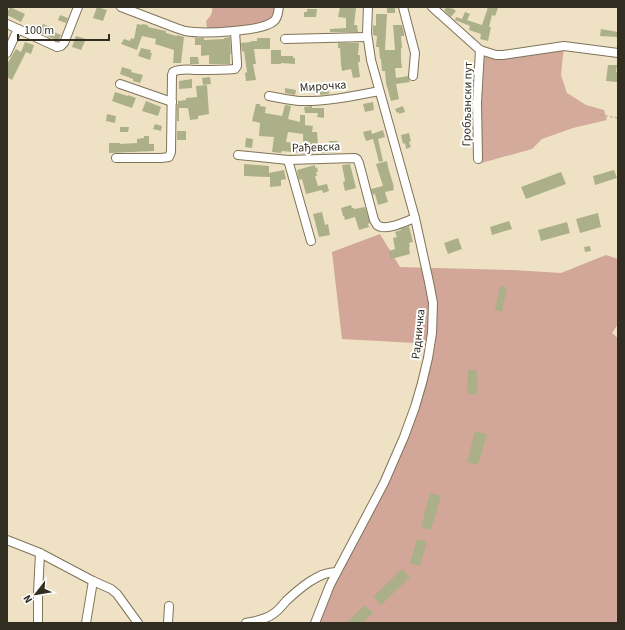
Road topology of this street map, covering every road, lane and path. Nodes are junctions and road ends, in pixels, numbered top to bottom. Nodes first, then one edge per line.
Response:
1 (78, 7) edge
2 (121, 7) edge
3 (279, 7) edge
4 (368, 7) edge
5 (404, 7) edge
6 (432, 7) edge
7 (7, 24) edge
8 (18, 29) junction
9 (235, 31) junction
10 (367, 37) junction
11 (285, 39) dead end
12 (480, 50) junction
13 (7, 53) edge
14 (618, 53) edge
15 (413, 76) dead end
16 (120, 84) dead end
17 (379, 91) junction
18 (269, 96) dead end
19 (172, 102) junction
20 (600, 115) dead end
21 (618, 118) edge
22 (238, 155) dead end
23 (116, 158) dead end
24 (478, 158) dead end
25 (288, 160) junction
26 (415, 218) junction
27 (311, 241) dead end
28 (7, 540) edge
29 (40, 553) junction
30 (336, 572) junction
31 (93, 581) junction
32 (169, 606) dead end
33 (38, 623) edge
34 (86, 623) edge
35 (138, 623) edge
36 (168, 623) edge
37 (246, 623) edge
38 (315, 623) edge

1 - 8 street
2 - 9 street
3 - 9 street
4 - 10 street, Радничка
5 - 15 street
6 - 12 street
7 - 8 street
8 - 13 street
9 - 19 street
10 - 11 street
10 - 17 street, Радничка
12 - 14 street
12 - 24 street, Гробљански пут
16 - 19 street
17 - 18 street, Мирочка
17 - 26 street, Радничка
19 - 23 street
20 - 21 path
22 - 25 street, Рађевска
25 - 26 street, Рађевска
25 - 27 street
26 - 30 street, Радничка
28 - 29 street
29 - 31 street
29 - 33 street
30 - 37 street
30 - 38 street, Радничка
31 - 34 street
31 - 35 street
32 - 36 street

